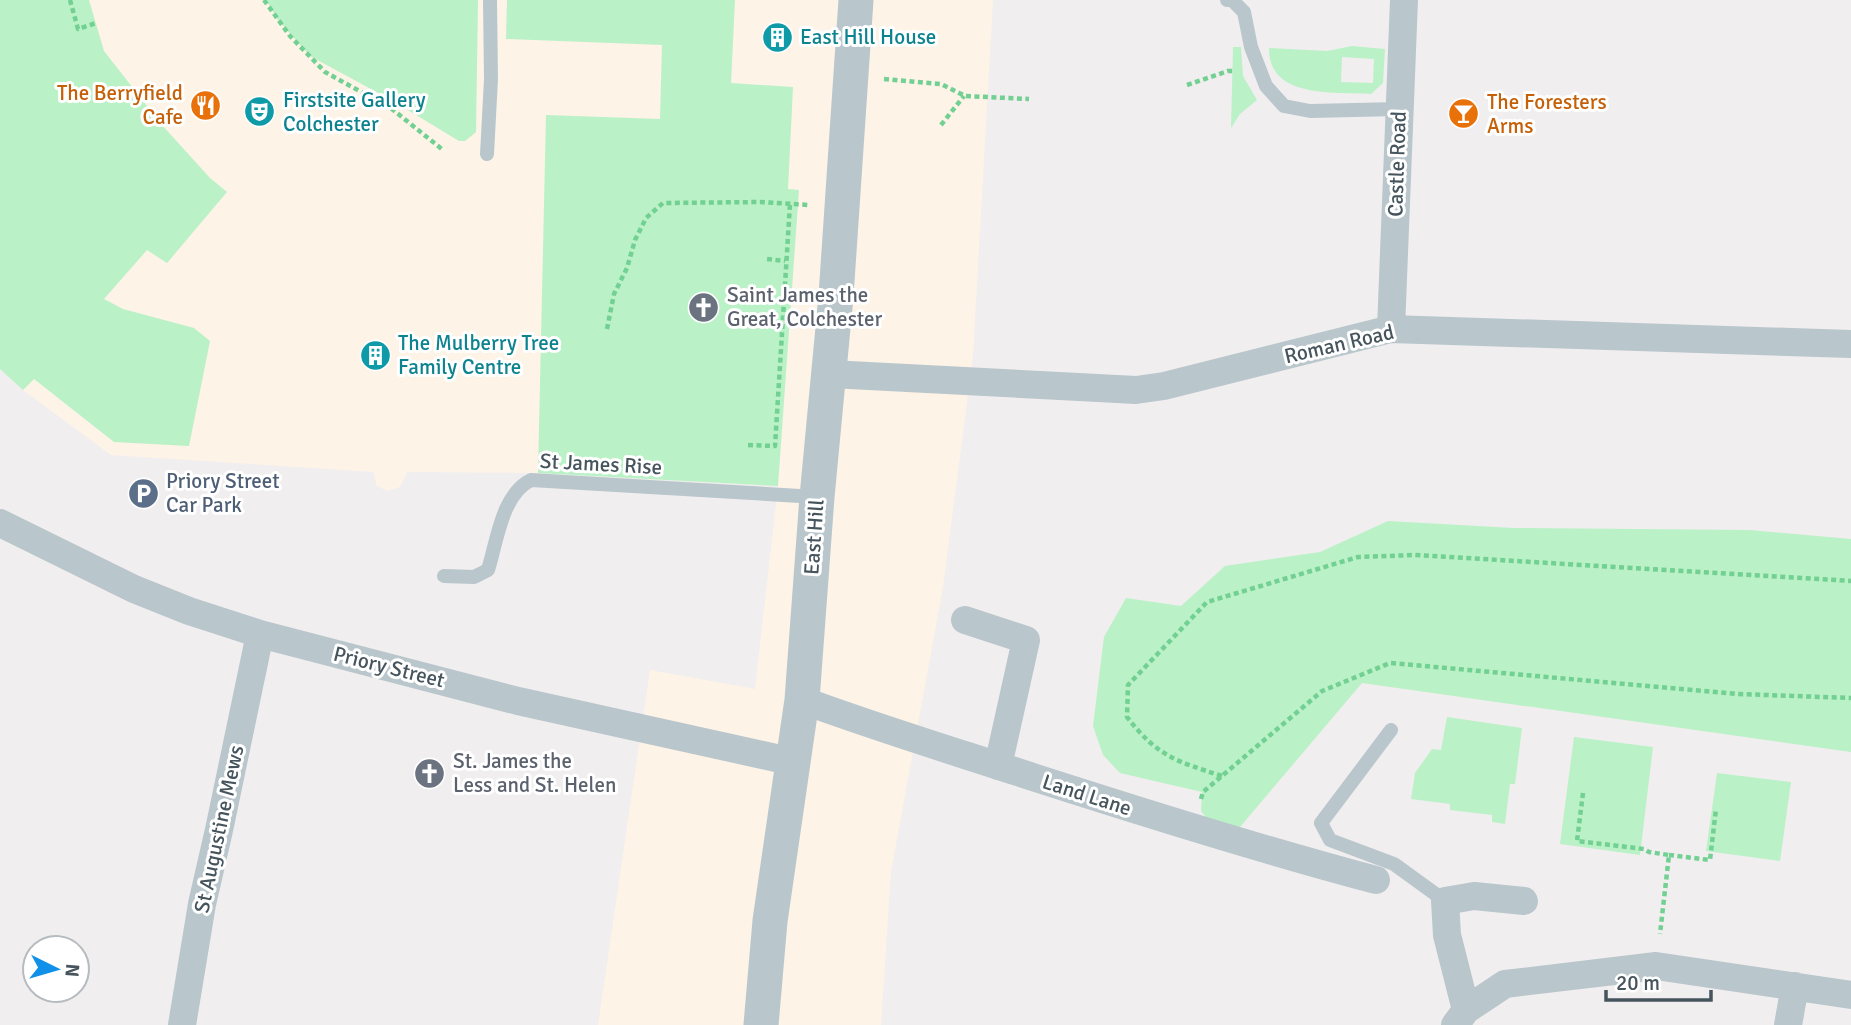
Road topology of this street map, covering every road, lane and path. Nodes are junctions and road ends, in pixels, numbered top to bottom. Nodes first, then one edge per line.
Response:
1 (70, 0) edge
2 (264, 0) edge
3 (491, 0) edge
4 (856, 0) edge
5 (1227, 0) edge
6 (1404, 0) edge
7 (96, 23) dead end
8 (852, 62) junction
9 (1260, 71) junction
10 (1187, 85) dead end
11 (965, 96) junction
12 (1029, 99) dead end
13 (1399, 109) junction
14 (941, 125) dead end
15 (443, 150) dead end
16 (487, 154) dead end
17 (790, 204) junction
18 (841, 205) junction
19 (767, 259) dead end
20 (785, 261) junction
21 (607, 329) dead end
22 (1391, 329) junction
23 (1851, 344) edge
24 (830, 374) junction
25 (748, 445) dead end
26 (817, 497) junction
27 (0, 523) edge
28 (444, 576) dead end
29 (1851, 581) edge
30 (965, 620) dead end
31 (260, 634) junction
32 (1851, 698) edge
33 (802, 700) junction
34 (1391, 730) dead end
35 (794, 762) junction
36 (998, 766) junction
37 (1222, 776) junction
38 (1583, 793) dead end
39 (1716, 809) dead end
40 (1196, 828) junction
41 (1669, 855) junction
42 (1376, 880) dead end
43 (1445, 901) junction
44 (1524, 901) dead end
45 (1656, 967) junction
46 (1795, 986) junction
47 (1851, 995) edge
48 (1461, 1018) edge
49 (182, 1025) edge
50 (761, 1025) edge
51 (1788, 1025) edge

1 - 7 path
2 - 15 path
3 - 16 lane
4 - 8 street, East Hill
5 - 9 lane
6 - 13 street, Castle Road
8 - 11 path
8 - 18 street, East Hill
9 - 10 path
9 - 13 lane
11 - 12 path
11 - 14 path
13 - 22 street, Castle Road
17 - 18 path
17 - 20 path
17 - 21 path
18 - 24 street, East Hill
19 - 20 path
20 - 25 path
22 - 23 street, Roman Road
22 - 24 street, Roman Road
24 - 26 street, East Hill
26 - 28 lane, St James Rise
26 - 33 street, East Hill
27 - 31 street, Priory Street
29 - 37 path
30 - 36 street
31 - 35 street, Priory Street
31 - 49 street, St Augustine Mews
32 - 37 path
33 - 35 street, East Hill
33 - 36 street, Land Lane
34 - 43 lane
35 - 50 street, East Hill
36 - 40 street, Land Lane
37 - 40 path
38 - 41 path
39 - 41 path
40 - 42 street, Land Lane
41 - 45 path
43 - 44 street
43 - 48 street
45 - 46 street
45 - 48 street
46 - 47 street
46 - 51 street

